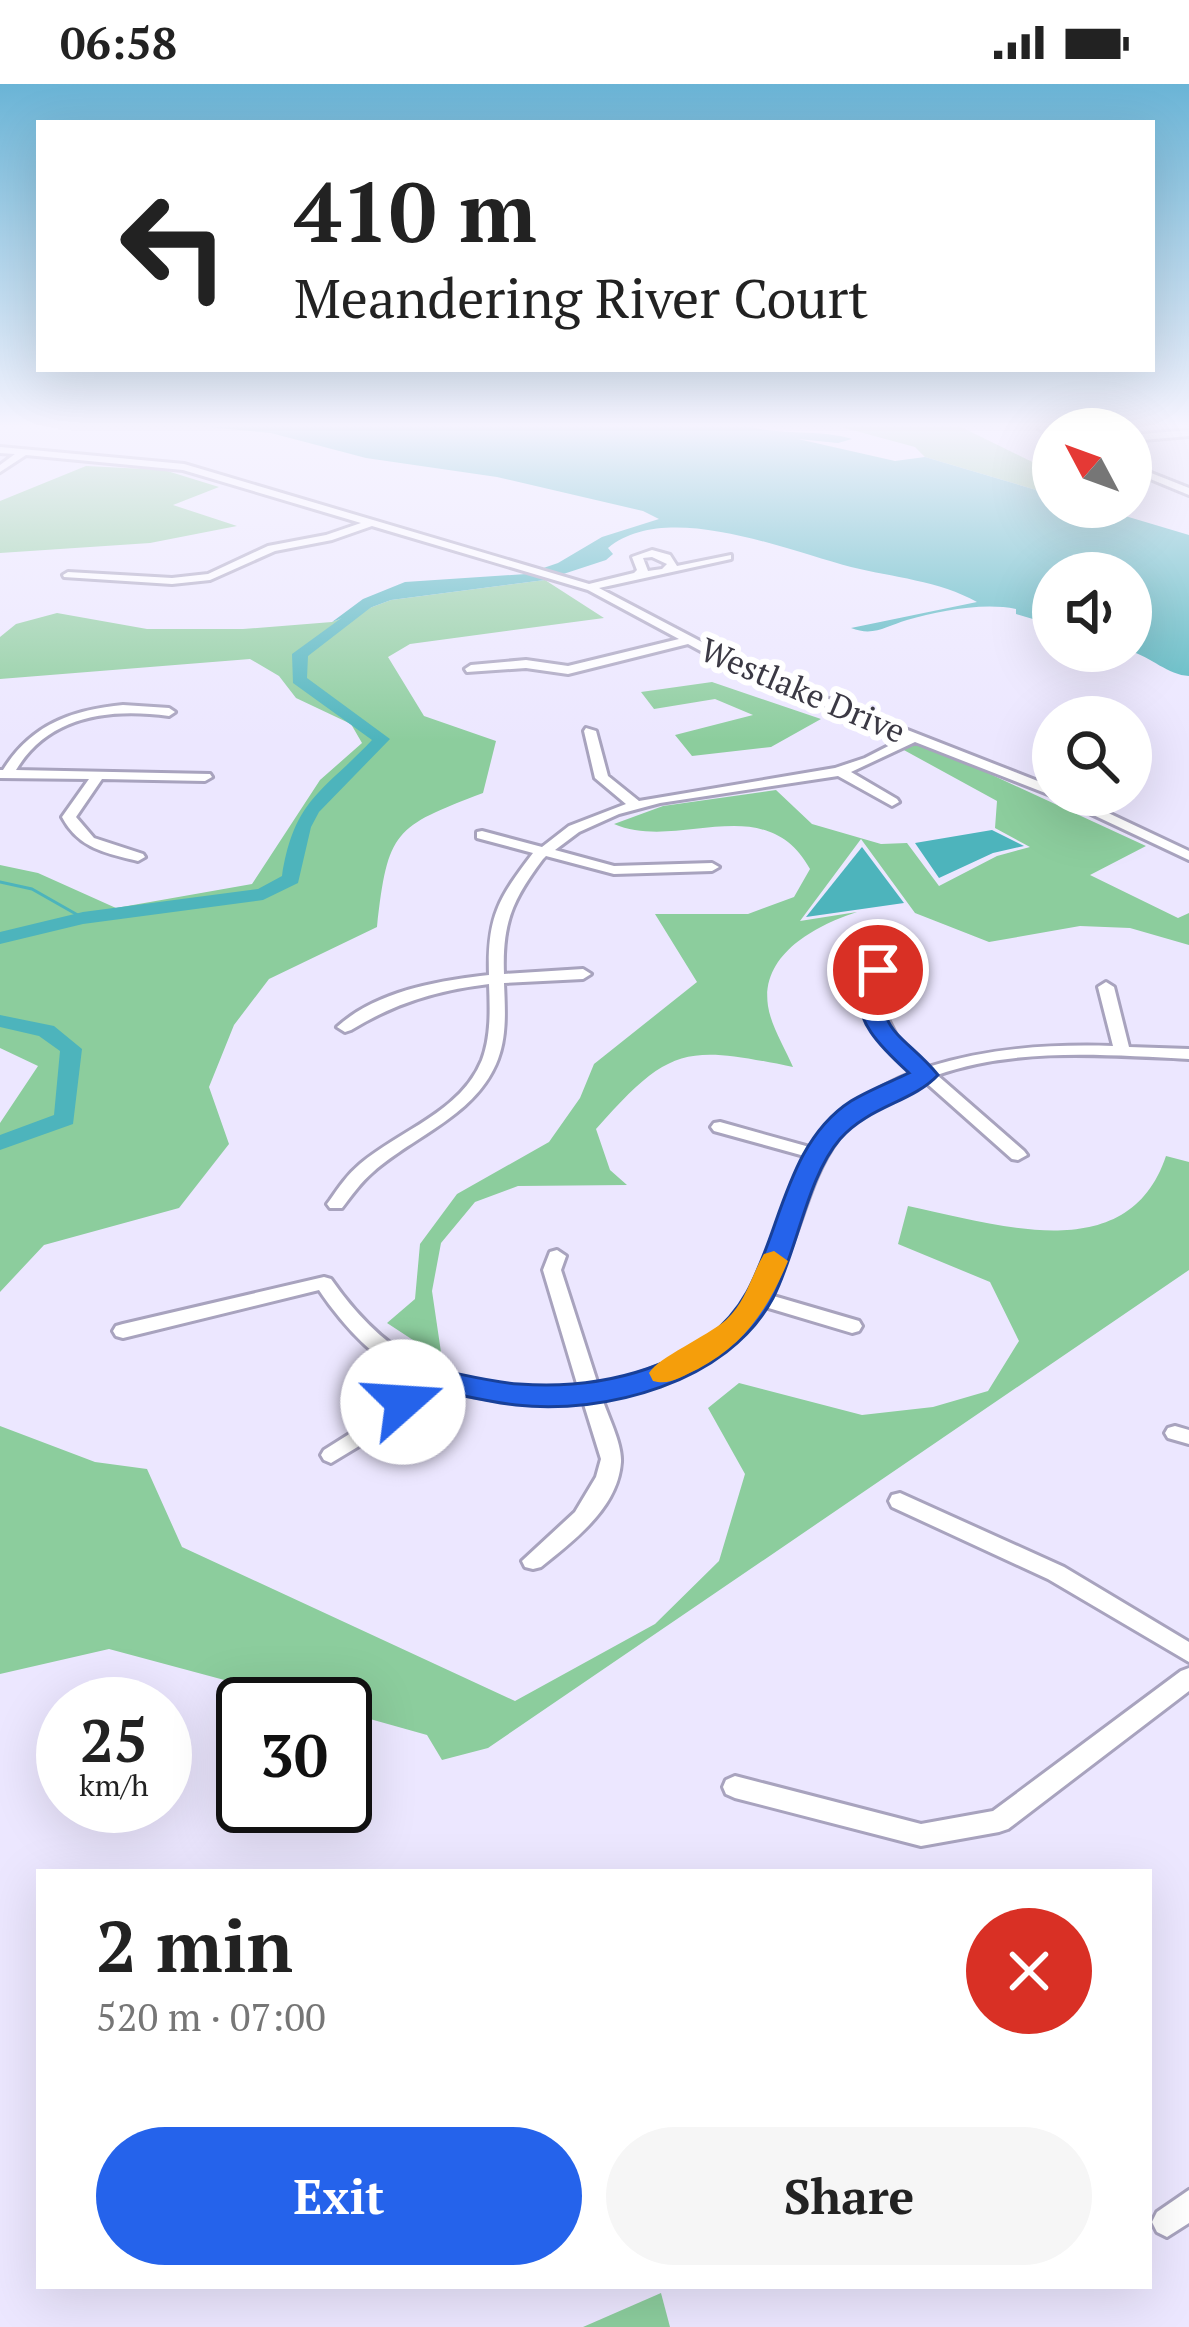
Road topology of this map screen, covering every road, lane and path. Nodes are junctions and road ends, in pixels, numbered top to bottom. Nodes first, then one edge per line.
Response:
1 (346, 532) edge
2 (407, 532) edge
3 (727, 557) dead end
4 (665, 572) junction
5 (68, 575) dead end
6 (638, 575) junction
7 (588, 587) junction
8 (686, 641) junction
9 (471, 669) dead end
10 (169, 712) dead end
11 (590, 730) dead end
12 (915, 737) junction
13 (840, 771) junction
14 (4, 774) edge
15 (97, 777) junction
16 (205, 777) dead end
17 (1032, 784) edge
18 (892, 802) dead end
19 (636, 805) junction
20 (1103, 816) edge
21 (482, 835) dead end
22 (545, 853) junction
23 (1189, 856) edge
24 (138, 857) dead end
25 (712, 867) dead end
26 (878, 970) dead end
27 (583, 974) dead end
28 (497, 979) junction
29 (1106, 987) dead end
30 (345, 1027) dead end
31 (1122, 1051) junction
32 (1189, 1054) edge
33 (926, 1075) junction
34 (720, 1127) dead end
35 (817, 1154) junction
36 (1018, 1155) dead end
37 (336, 1204) dead end
38 (556, 1256) dead end
39 (758, 1298) junction
40 (852, 1326) dead end
41 (123, 1330) dead end
42 (429, 1378) junction
43 (591, 1393) junction
44 (331, 1455) dead end
45 (900, 1502) dead end
46 (533, 1562) dead end
47 (1189, 1653) edge
48 (1189, 1678) edge
49 (735, 1787) dead end

1 - 5 street
2 - 7 street, Westlake Drive
3 - 4 street
4 - 6 street
4 - 6 street
6 - 7 street
7 - 8 street, Westlake Drive
8 - 9 street
8 - 12 street, Westlake Drive
10 - 14 street
11 - 19 street
12 - 13 street
12 - 17 street, Westlake Drive
13 - 18 street
13 - 19 street
14 - 15 street
15 - 16 street
15 - 24 street
19 - 22 street
20 - 23 street, Westlake Drive
21 - 22 street
22 - 25 street
22 - 28 street
26 - 33 street
27 - 28 street
28 - 30 street
28 - 37 street
29 - 31 street
31 - 32 street
31 - 33 street
33 - 35 street
33 - 36 street
34 - 35 street
35 - 39 street
38 - 43 street
39 - 40 street
39 - 43 street
41 - 42 street
42 - 43 street
42 - 44 street
43 - 46 street
45 - 47 street
48 - 49 street

